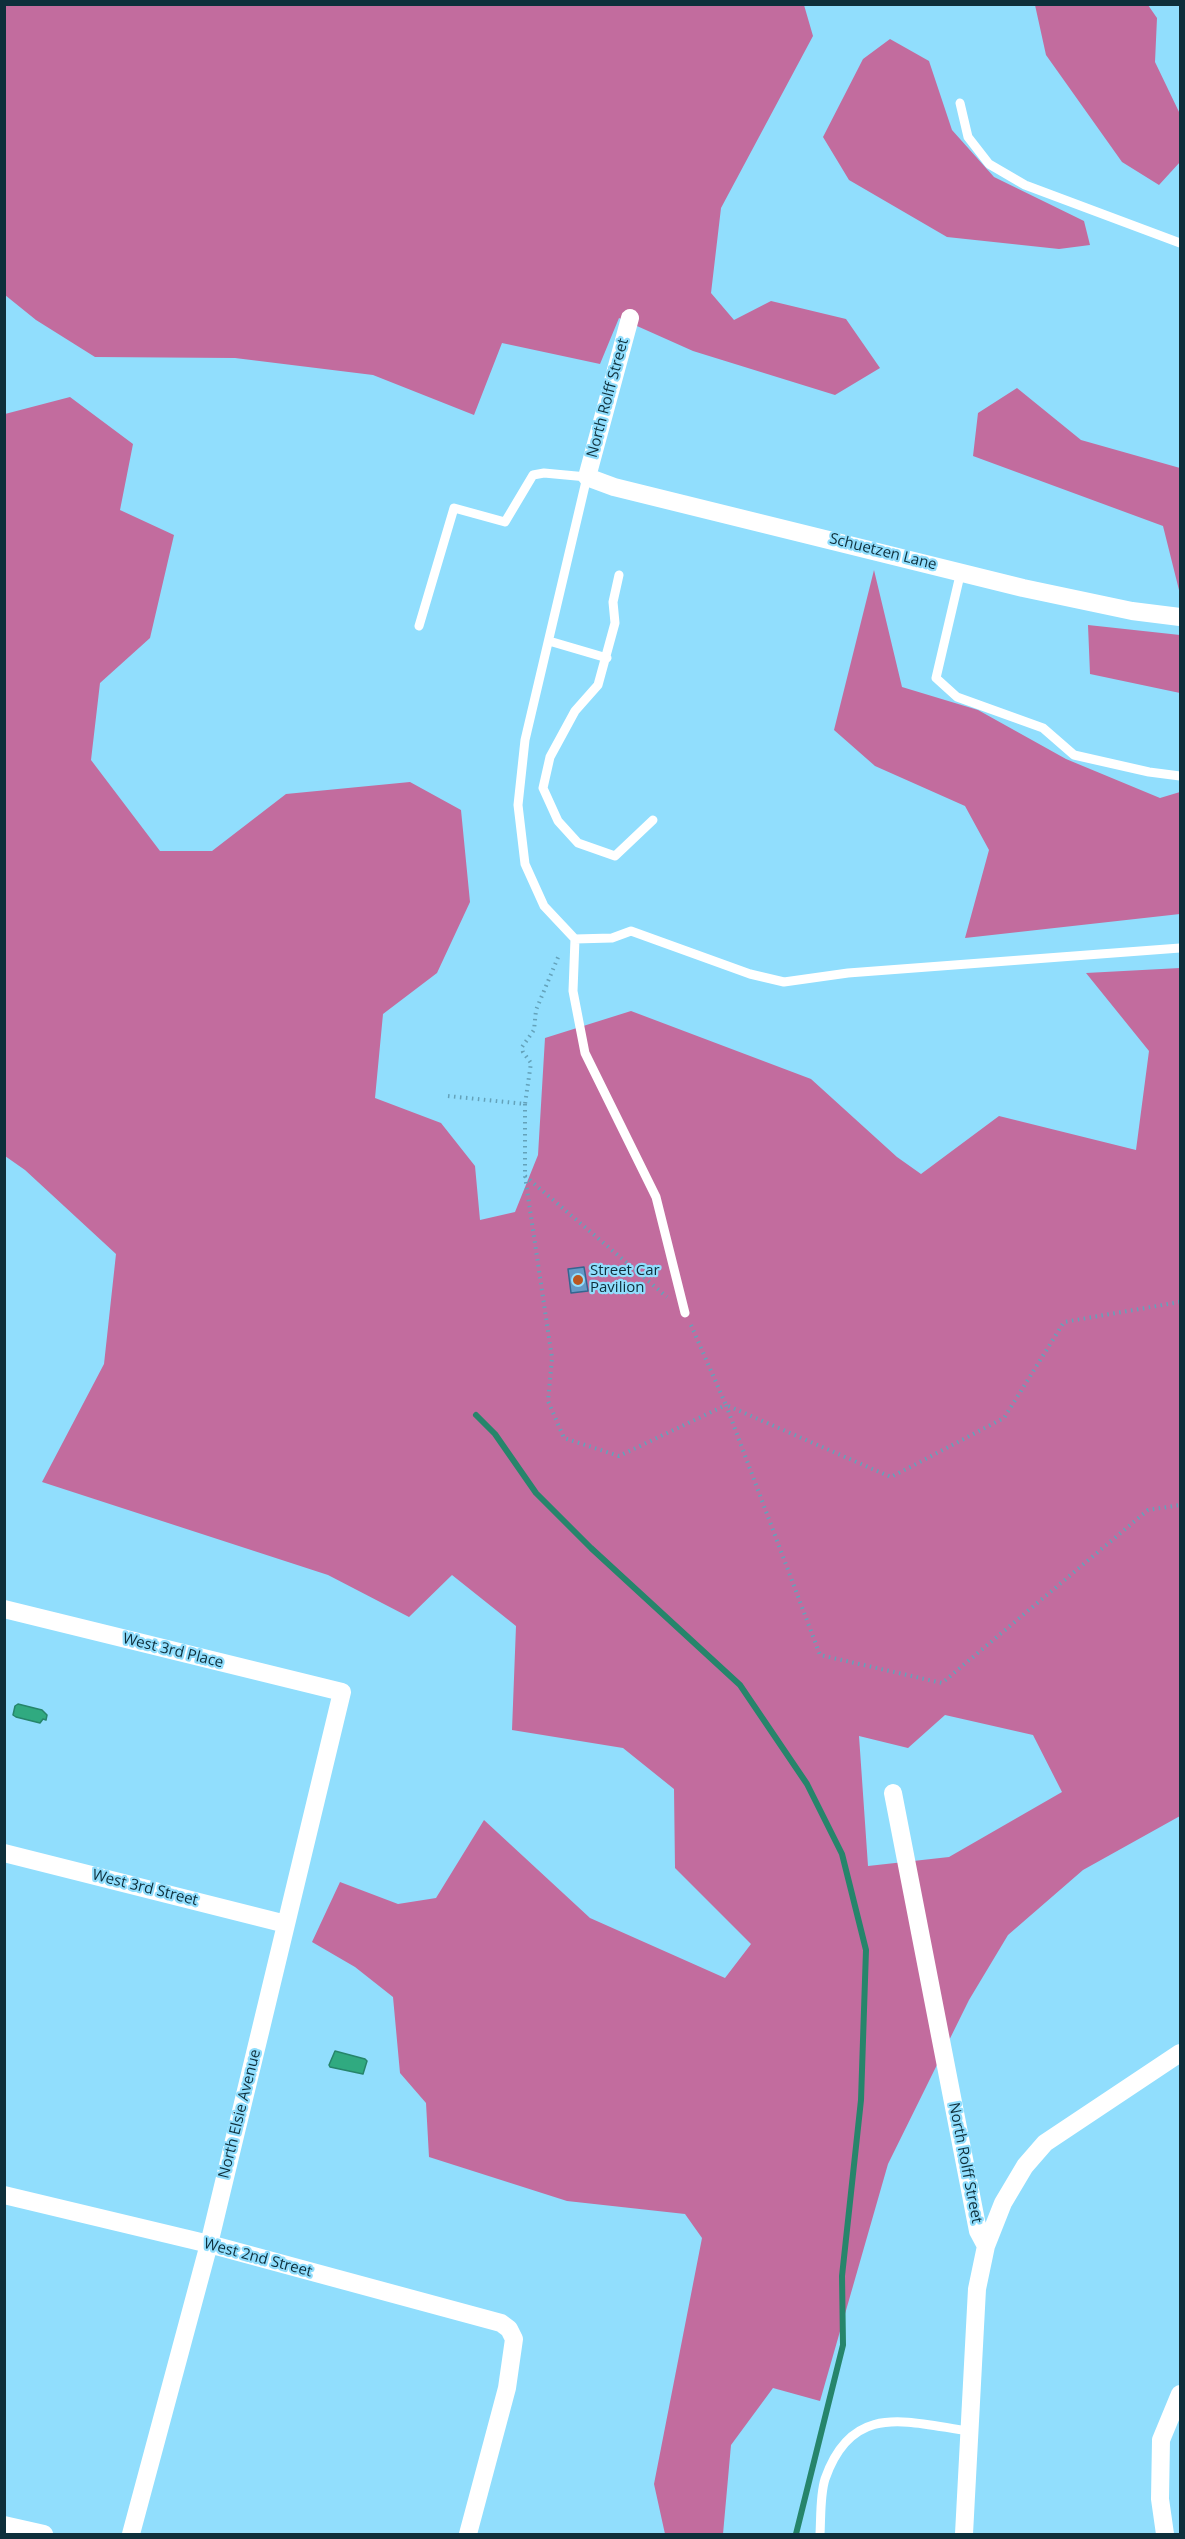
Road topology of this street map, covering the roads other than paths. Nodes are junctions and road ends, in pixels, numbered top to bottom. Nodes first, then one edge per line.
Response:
1 (960, 103) dead end
2 (1180, 243) edge
3 (630, 318) dead end
4 (587, 477) junction
5 (961, 571) junction
6 (619, 575) dead end
7 (1180, 617) edge
8 (419, 626) dead end
9 (549, 641) junction
10 (607, 658) junction
11 (1180, 776) edge
12 (653, 820) dead end
13 (572, 936) junction
14 (1180, 948) edge
15 (686, 1313) road end
16 (4, 1610) edge
17 (342, 1692) joint
18 (893, 1793) dead end
19 (4, 1853) edge
20 (286, 1924) junction
21 (1180, 2053) edge
22 (4, 2195) edge
23 (209, 2244) junction
24 (986, 2246) junction
25 (1180, 2394) edge
26 (969, 2432) junction
27 (4, 2525) edge
28 (44, 2535) edge
29 (131, 2535) edge
30 (468, 2535) edge
31 (820, 2535) edge
32 (964, 2535) edge
33 (1165, 2535) edge

1 - 2 lane
3 - 4 street, North Rolff Street
4 - 5 street, Schuetzen Lane
4 - 8 lane
4 - 9 lane
5 - 7 street, Schuetzen Lane
5 - 11 lane
6 - 10 lane
9 - 10 lane
9 - 13 lane
10 - 12 lane
13 - 14 lane
13 - 15 lane
16 - 17 street, West 3rd Place
17 - 20 street, North Elsie Avenue
18 - 24 street, North Rolff Street
19 - 20 street, West 3rd Street
20 - 23 street, North Elsie Avenue
21 - 24 street
22 - 23 street, West 2nd Street
23 - 29 street, North Elsie Avenue
23 - 30 street, West 2nd Street
24 - 26 street
25 - 33 street
26 - 31 lane
26 - 32 street
27 - 28 street

